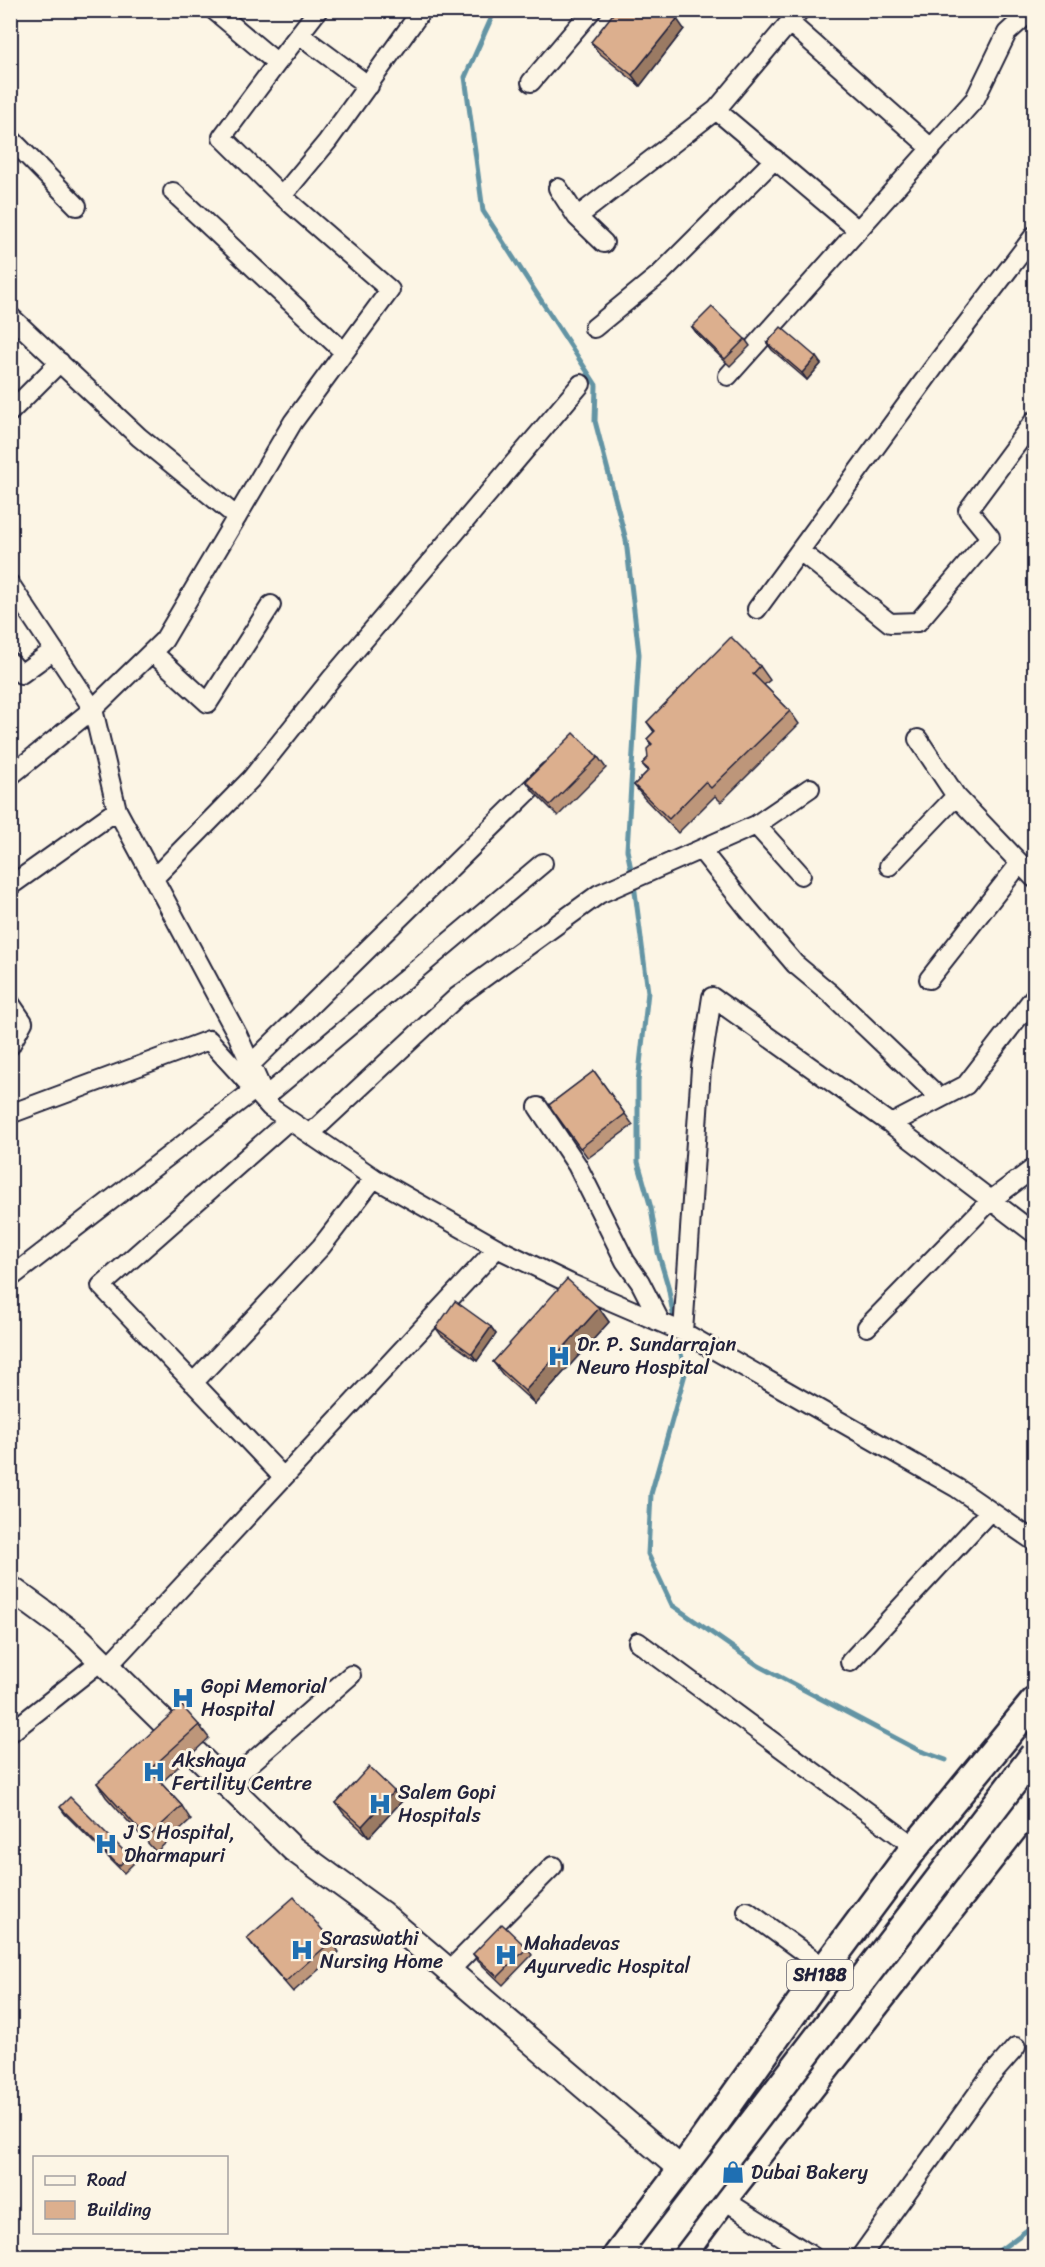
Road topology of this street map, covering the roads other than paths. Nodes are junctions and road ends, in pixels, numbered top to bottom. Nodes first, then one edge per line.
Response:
1 (214, 10) edge
2 (318, 10) edge
3 (422, 10) edge
4 (592, 10) edge
5 (1032, 10) edge
6 (795, 17) edge
7 (300, 35) junction
8 (277, 63) junction
9 (531, 82) dead end
10 (369, 86) junction
11 (716, 110) junction
12 (10, 138) edge
13 (932, 148) junction
14 (775, 159) junction
15 (558, 188) dead end
16 (173, 192) dead end
17 (282, 196) junction
18 (77, 206) dead end
19 (577, 217) junction
20 (858, 230) junction
21 (1035, 236) edge
22 (604, 243) dead end
23 (10, 315) edge
24 (594, 328) dead end
25 (344, 352) junction
26 (60, 362) junction
27 (728, 376) dead end
28 (581, 384) dead end
29 (10, 411) edge
30 (1035, 421) edge
31 (237, 517) junction
32 (800, 551) junction
33 (10, 584) edge
34 (271, 606) dead end
35 (758, 609) dead end
36 (54, 650) junction
37 (152, 652) junction
38 (14, 673) edge
39 (93, 709) junction
40 (918, 739) dead end
41 (551, 768) edge
42 (10, 776) edge
43 (810, 788) dead end
44 (956, 796) junction
45 (117, 810) junction
46 (756, 825) junction
47 (701, 850) junction
48 (543, 863) dead end
49 (1020, 863) junction
50 (889, 866) dead end
51 (801, 875) dead end
52 (154, 878) junction
53 (1035, 878) edge
54 (10, 886) edge
55 (929, 979) dead end
56 (1035, 997) edge
57 (10, 1003) edge
58 (10, 1046) edge
59 (250, 1064) junction
60 (263, 1098) junction
61 (940, 1098) junction
62 (538, 1107) dead end
63 (10, 1114) edge
64 (289, 1120) junction
65 (891, 1124) junction
66 (310, 1134) junction
67 (1035, 1168) edge
68 (374, 1178) junction
69 (992, 1200) junction
70 (1035, 1233) edge
71 (497, 1248) junction
72 (10, 1278) edge
73 (867, 1327) dead end
74 (674, 1328) junction
75 (193, 1383) junction
76 (283, 1477) junction
77 (990, 1511) junction
78 (1035, 1541) edge
79 (10, 1588) edge
80 (638, 1642) dead end
81 (850, 1662) dead end
82 (104, 1664) junction
83 (351, 1675) dead end
84 (1035, 1702) edge
85 (10, 1733) edge
86 (1035, 1755) edge
87 (1035, 1774) edge
88 (227, 1784) junction
89 (1035, 1802) edge
90 (915, 1847) junction
91 (553, 1866) dead end
92 (747, 1911) dead end
93 (825, 1968) junction
94 (449, 1971) junction
95 (1016, 2047) dead end
96 (682, 2170) junction
97 (723, 2199) junction
98 (618, 2256) edge
99 (651, 2256) edge
100 (668, 2256) edge
101 (681, 2256) edge
102 (812, 2256) edge
103 (861, 2256) edge

1 - 8 street
2 - 7 street
3 - 10 street
4 - 9 street
5 - 13 street
6 - 11 street
6 - 13 street
7 - 8 street
7 - 10 street
8 - 17 street
10 - 17 street
11 - 14 street
11 - 19 street
12 - 18 street
13 - 20 street
14 - 20 street
14 - 24 street
15 - 19 street
16 - 25 street
17 - 25 street
19 - 22 street
20 - 27 street
21 - 32 street
23 - 26 street
25 - 31 street
26 - 29 street
26 - 31 street
28 - 52 street
30 - 32 street
31 - 37 street
32 - 35 street
33 - 36 street
34 - 37 street
36 - 38 street
36 - 39 street
37 - 39 street
39 - 42 street
39 - 45 street
40 - 44 street
41 - 59 street
43 - 46 street
44 - 49 street
44 - 50 street
45 - 52 street
45 - 54 street
46 - 47 street
46 - 51 street
47 - 61 street
47 - 66 street
48 - 60 street
49 - 53 street
49 - 55 street
52 - 59 street
56 - 61 street
57 - 58 street
59 - 60 street
60 - 63 street
60 - 64 street
60 - 72 street
61 - 65 street
62 - 74 street
64 - 66 street
64 - 75 street
65 - 69 street
65 - 74 street
66 - 68 street
67 - 69 street
68 - 71 street
68 - 75 street
69 - 70 street
69 - 73 street
71 - 74 street
71 - 76 street
74 - 77 street
75 - 76 street
76 - 82 street
77 - 78 street
77 - 81 street
79 - 82 street
80 - 90 street
82 - 85 street
82 - 88 street
83 - 88 street
84 - 90 main road, SH188
86 - 99 main road, bridge
87 - 100 main road, SH188
88 - 94 street
89 - 97 main road, SH188
90 - 93 main road, SH188
91 - 94 street
92 - 93 street
93 - 96 main road, SH188
94 - 96 street
95 - 103 street
96 - 97 street
96 - 98 main road, SH188
97 - 101 main road, SH188
97 - 102 street

